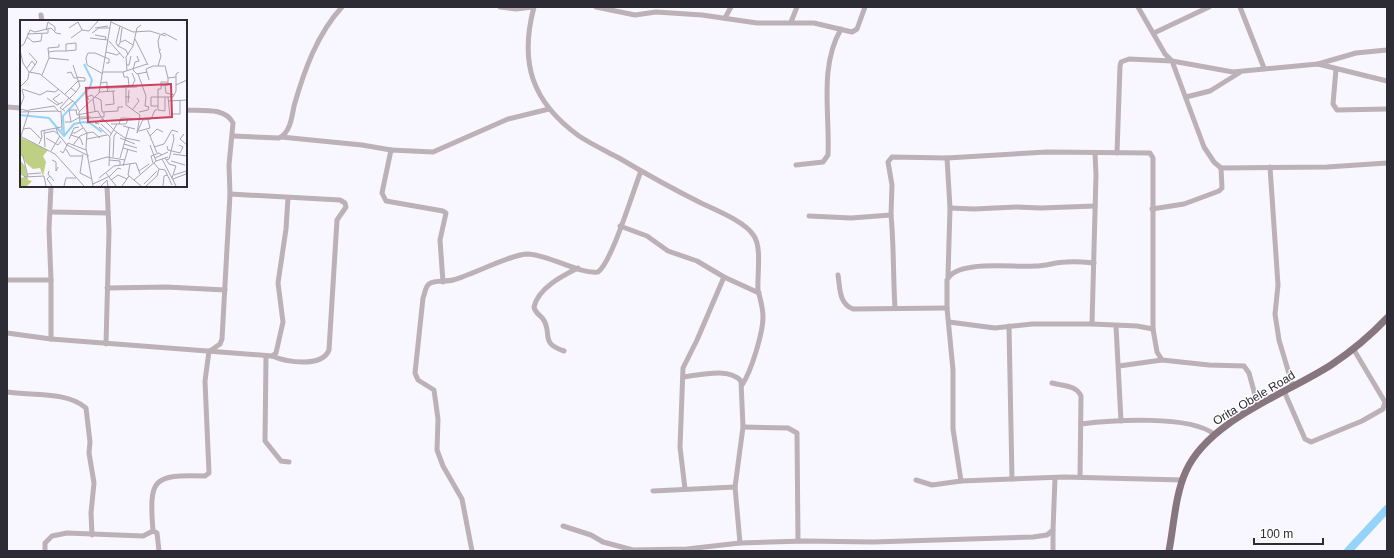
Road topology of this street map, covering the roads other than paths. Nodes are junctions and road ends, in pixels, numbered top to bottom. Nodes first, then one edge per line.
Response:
1 (342, 7) edge
2 (500, 7) edge
3 (533, 7) edge
4 (596, 7) edge
5 (731, 7) edge
6 (797, 7) edge
7 (865, 7) edge
8 (1138, 7) edge
9 (1209, 7) edge
10 (1240, 7) edge
11 (660, 9) edge
12 (725, 18) junction
13 (791, 22) junction
14 (841, 29) junction
15 (1154, 34) junction
16 (1387, 50) edge
17 (1172, 61) junction
18 (1318, 64) junction
19 (1264, 68) junction
20 (1336, 69) junction
21 (1240, 72) junction
22 (1387, 81) edge
23 (1186, 97) junction
24 (7, 107) edge
25 (20, 108) edge
26 (1387, 108) edge
27 (549, 109) junction
28 (187, 110) edge
29 (233, 136) junction
30 (281, 137) junction
31 (392, 150) junction
32 (1094, 153) junction
33 (1117, 153) junction
34 (947, 158) junction
35 (1387, 163) edge
36 (796, 165) dead end
37 (1270, 167) junction
38 (1221, 168) junction
39 (641, 171) junction
40 (51, 187) edge
41 (107, 187) edge
42 (230, 194) junction
43 (288, 198) junction
44 (1095, 206) junction
45 (950, 208) junction
46 (1152, 209) junction
47 (51, 212) junction
48 (108, 213) junction
49 (891, 215) junction
50 (809, 216) dead end
51 (620, 226) junction
52 (1094, 262) junction
53 (578, 268) junction
54 (838, 275) dead end
55 (948, 276) junction
56 (724, 277) junction
57 (7, 280) edge
58 (51, 280) junction
59 (443, 282) junction
60 (106, 288) junction
61 (225, 290) junction
62 (759, 293) junction
63 (895, 308) junction
64 (947, 308) junction
65 (1387, 318) edge
66 (949, 322) junction
67 (1092, 324) junction
68 (1009, 326) junction
69 (1116, 326) junction
70 (1153, 330) junction
71 (7, 333) edge
72 (50, 339) junction
73 (106, 344) junction
74 (1354, 350) junction
75 (564, 351) dead end
76 (209, 352) junction
77 (269, 356) junction
78 (1162, 360) junction
79 (1120, 366) junction
80 (683, 377) junction
81 (1052, 383) dead end
82 (742, 385) junction
83 (1293, 387) junction
84 (1284, 391) junction
85 (7, 392) edge
86 (1386, 402) edge
87 (1258, 406) junction
88 (1121, 421) junction
89 (1082, 424) junction
90 (743, 427) junction
91 (1214, 434) junction
92 (289, 462) dead end
93 (1080, 477) junction
94 (1055, 478) junction
95 (1012, 479) junction
96 (916, 480) dead end
97 (1183, 480) junction
98 (961, 481) junction
99 (735, 487) junction
100 (685, 489) junction
101 (653, 491) dead end
102 (563, 526) dead end
103 (1054, 530) junction
104 (153, 531) junction
105 (92, 535) junction
106 (798, 541) junction
107 (740, 543) junction
108 (693, 550) edge
109 (44, 551) edge
110 (159, 551) edge
111 (472, 551) edge
112 (633, 551) edge
113 (1053, 551) edge
114 (1169, 551) edge

1 - 30 street
2 - 3 street
3 - 27 street
4 - 11 street
5 - 12 street
6 - 13 street
7 - 14 street
8 - 15 street
9 - 15 street
10 - 19 street
11 - 12 street
12 - 13 street
13 - 14 street
14 - 36 street
15 - 17 street
16 - 18 street
17 - 21 street
17 - 23 street
17 - 33 street
18 - 19 street
18 - 20 street
19 - 21 street
20 - 22 street
20 - 26 street
21 - 23 street
23 - 38 street
24 - 25 street
27 - 31 street
27 - 39 street
28 - 29 street
29 - 30 street
29 - 42 street
30 - 31 street
31 - 59 street
32 - 33 street
32 - 34 street
32 - 44 street
33 - 46 street
34 - 45 street
34 - 49 street
35 - 37 street
37 - 38 street
37 - 83 street
38 - 46 street
39 - 51 street
39 - 62 street
40 - 47 street
41 - 48 street
42 - 43 street
42 - 61 street
43 - 77 street
43 - 77 street
44 - 45 street
44 - 52 street
45 - 55 street
46 - 70 street
47 - 48 street
47 - 58 street
48 - 60 street
49 - 50 street
49 - 63 street
51 - 53 street
51 - 56 street
52 - 55 street
52 - 67 street
53 - 59 street
53 - 75 street
54 - 63 street
55 - 64 street
56 - 62 street
56 - 80 street
57 - 58 street
58 - 72 street
59 - 111 street
60 - 61 street
60 - 73 street
61 - 76 street
62 - 82 street
63 - 64 street
64 - 66 street
65 - 74 main road, Orita Obele Road
66 - 68 street
66 - 98 street
67 - 68 street
67 - 69 street
68 - 95 street
69 - 70 street
69 - 79 street
70 - 78 street
71 - 72 street
72 - 73 street
73 - 76 street
74 - 83 main road, Orita Obele Road
74 - 86 street
76 - 77 street
76 - 104 street
77 - 92 street
78 - 79 street
78 - 87 street
79 - 88 street
80 - 82 street
80 - 100 street
81 - 89 street
82 - 90 street
83 - 84 main road, Orita Obele Road
84 - 86 street
84 - 87 main road, Orita Obele Road
85 - 105 street
87 - 91 main road, Orita Obele Road
88 - 89 street
88 - 91 street
89 - 93 street
90 - 99 street
90 - 106 street
91 - 97 main road, Orita Obele Road
93 - 94 street
93 - 97 street
94 - 95 street
94 - 103 street
95 - 98 street
96 - 98 street
97 - 114 main road, Orita Obele Road
99 - 100 street
99 - 107 street
100 - 101 street
102 - 112 street
103 - 106 street
103 - 113 street
104 - 105 street
104 - 110 street
105 - 109 street
106 - 107 street
107 - 108 street
108 - 112 street

